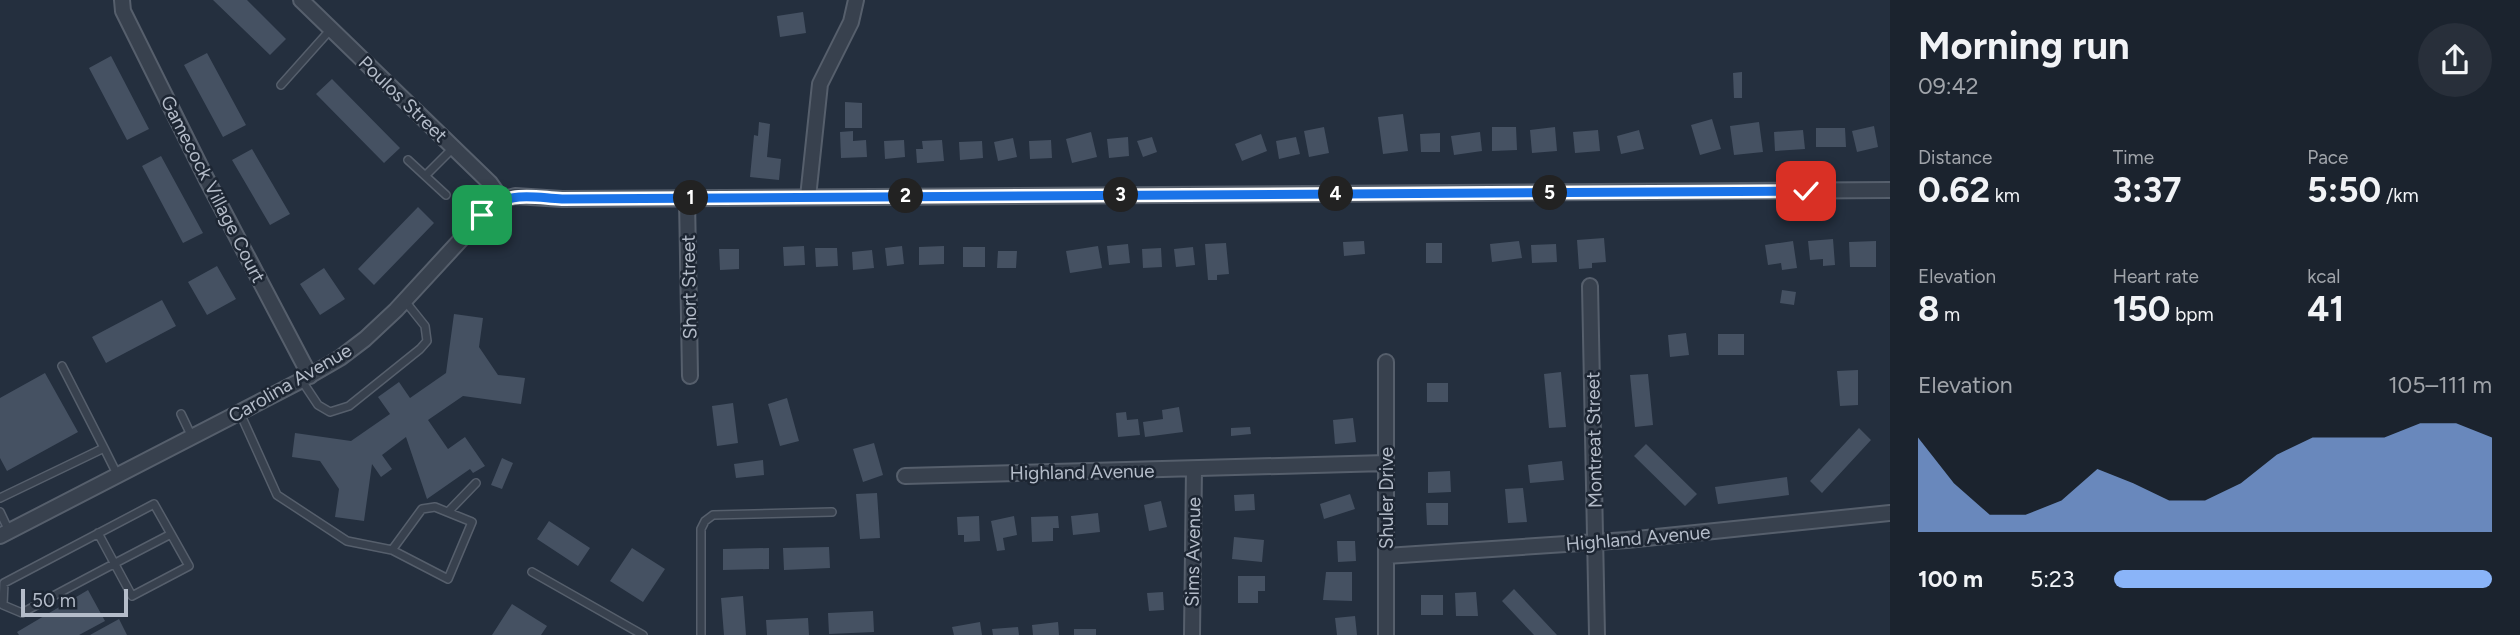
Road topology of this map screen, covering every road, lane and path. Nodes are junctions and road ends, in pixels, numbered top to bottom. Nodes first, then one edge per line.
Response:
1 (121, 0) edge
2 (301, 0) edge
3 (856, 0) edge
4 (331, 29) junction
5 (281, 85) dead end
6 (454, 148) junction
7 (408, 160) dead end
8 (426, 175) junction
9 (1890, 190) edge
10 (446, 195) dead end
11 (808, 197) junction
12 (687, 198) junction
13 (502, 200) junction
14 (1590, 286) dead end
15 (404, 300) junction
16 (1386, 362) dead end
17 (62, 366) dead end
18 (690, 376) dead end
19 (306, 378) junction
20 (240, 412) junction
21 (181, 414) dead end
22 (192, 437) junction
23 (104, 448) junction
24 (1386, 463) junction
25 (1194, 469) junction
26 (118, 476) junction
27 (905, 476) dead end
28 (477, 483) dead end
29 (0, 498) edge
30 (0, 512) edge
31 (449, 512) junction
32 (832, 512) dead end
33 (1890, 513) edge
34 (98, 533) junction
35 (4, 534) edge
36 (171, 534) junction
37 (1596, 542) junction
38 (392, 550) junction
39 (1385, 556) junction
40 (115, 563) junction
41 (532, 572) dead end
42 (2, 606) edge
43 (643, 635) edge
44 (701, 635) edge
45 (1192, 635) edge
46 (1385, 635) edge
47 (1597, 635) edge

1 - 19 street, Gamecock Village Court
2 - 4 street, Poulos Street
3 - 11 street
4 - 5 lane
4 - 6 street, Poulos Street
6 - 8 lane
6 - 13 street, Poulos Street
7 - 8 lane
8 - 10 lane
9 - 11 street
11 - 12 street
12 - 13 street
12 - 18 street, Short Street
13 - 15 street, Carolina Avenue
14 - 37 street, Montreat Street
15 - 19 street, Carolina Avenue
15 - 19 lane
16 - 24 street, Shuler Drive
17 - 23 lane
19 - 20 street, Carolina Avenue
20 - 22 street, Carolina Avenue
20 - 38 lane
21 - 22 lane
22 - 26 street, Carolina Avenue
23 - 26 lane
23 - 29 lane
24 - 25 street, Highland Avenue
24 - 39 street, Shuler Drive
25 - 27 street, Highland Avenue
25 - 45 street, Sims Avenue
26 - 35 street, Carolina Avenue
28 - 31 lane
30 - 35 lane
31 - 38 lane
31 - 38 lane
32 - 44 lane
33 - 37 street, Highland Avenue
34 - 36 lane
34 - 40 lane
34 - 42 lane
36 - 40 lane
36 - 40 lane
37 - 39 street, Highland Avenue
37 - 47 street, Montreat Street
39 - 46 street, Shuler Drive
40 - 42 lane
41 - 43 lane

